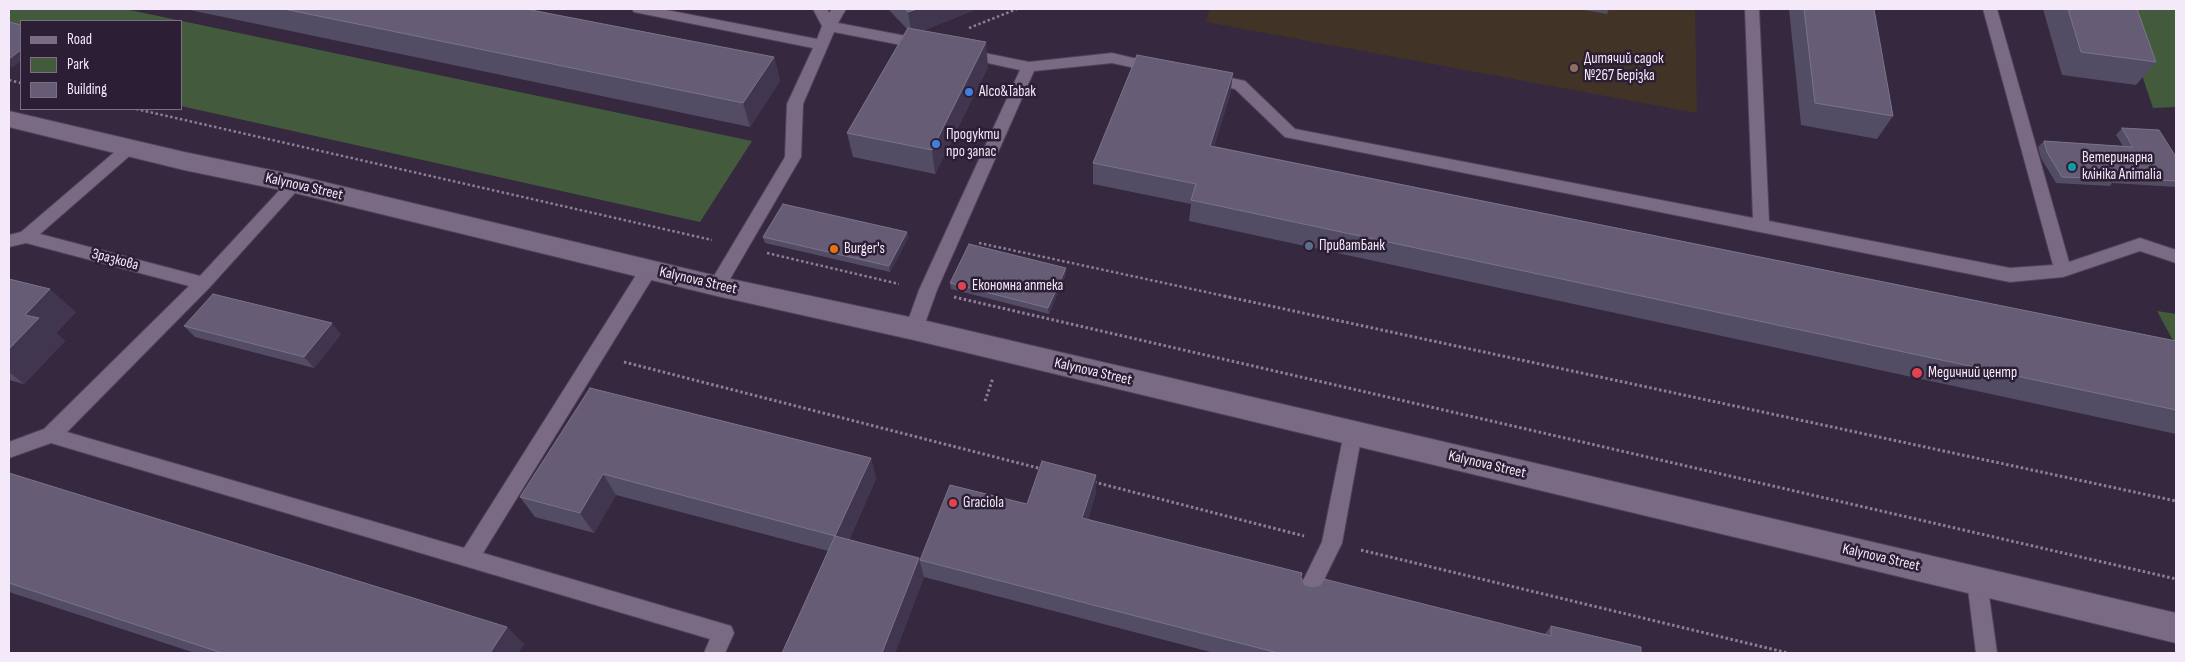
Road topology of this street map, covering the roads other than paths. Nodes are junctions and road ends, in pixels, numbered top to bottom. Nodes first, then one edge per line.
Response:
1 (639, 9) edge
2 (820, 9) edge
3 (839, 9) edge
4 (1752, 9) edge
5 (1990, 9) edge
6 (829, 26) junction
7 (822, 45) junction
8 (932, 46) edge
9 (955, 52) edge
10 (1029, 68) junction
11 (1176, 72) edge
12 (1194, 75) edge
13 (9, 120) edge
14 (129, 148) junction
15 (296, 184) junction
16 (1761, 225) junction
17 (26, 237) junction
18 (9, 241) edge
19 (2176, 257) edge
20 (649, 269) junction
21 (2064, 271) junction
22 (203, 283) junction
23 (717, 286) junction
24 (914, 330) junction
25 (1353, 434) junction
26 (51, 435) junction
27 (9, 450) edge
28 (469, 558) junction
29 (1977, 581) junction
30 (1307, 593) edge
31 (2176, 628) edge
32 (714, 653) edge
33 (1988, 653) edge

1 - 7 lane
2 - 6 lane
3 - 6 lane
4 - 16 lane
5 - 21 lane
6 - 7 lane
6 - 8 lane
7 - 23 lane
9 - 10 lane
10 - 11 lane
10 - 24 lane
12 - 16 lane
13 - 14 main road, Kalynova Street
14 - 15 main road, Kalynova Street
14 - 17 lane
15 - 20 main road, Kalynova Street
15 - 22 lane
16 - 21 lane
17 - 18 lane
17 - 22 lane, Зразкова
19 - 21 lane
20 - 23 main road, Kalynova Street
20 - 28 lane
22 - 26 lane
23 - 24 main road, Kalynova Street
24 - 25 main road, Kalynova Street
25 - 29 main road, Kalynova Street
25 - 30 lane
26 - 27 lane
26 - 28 lane
28 - 32 lane
29 - 31 main road, Kalynova Street
29 - 33 lane

